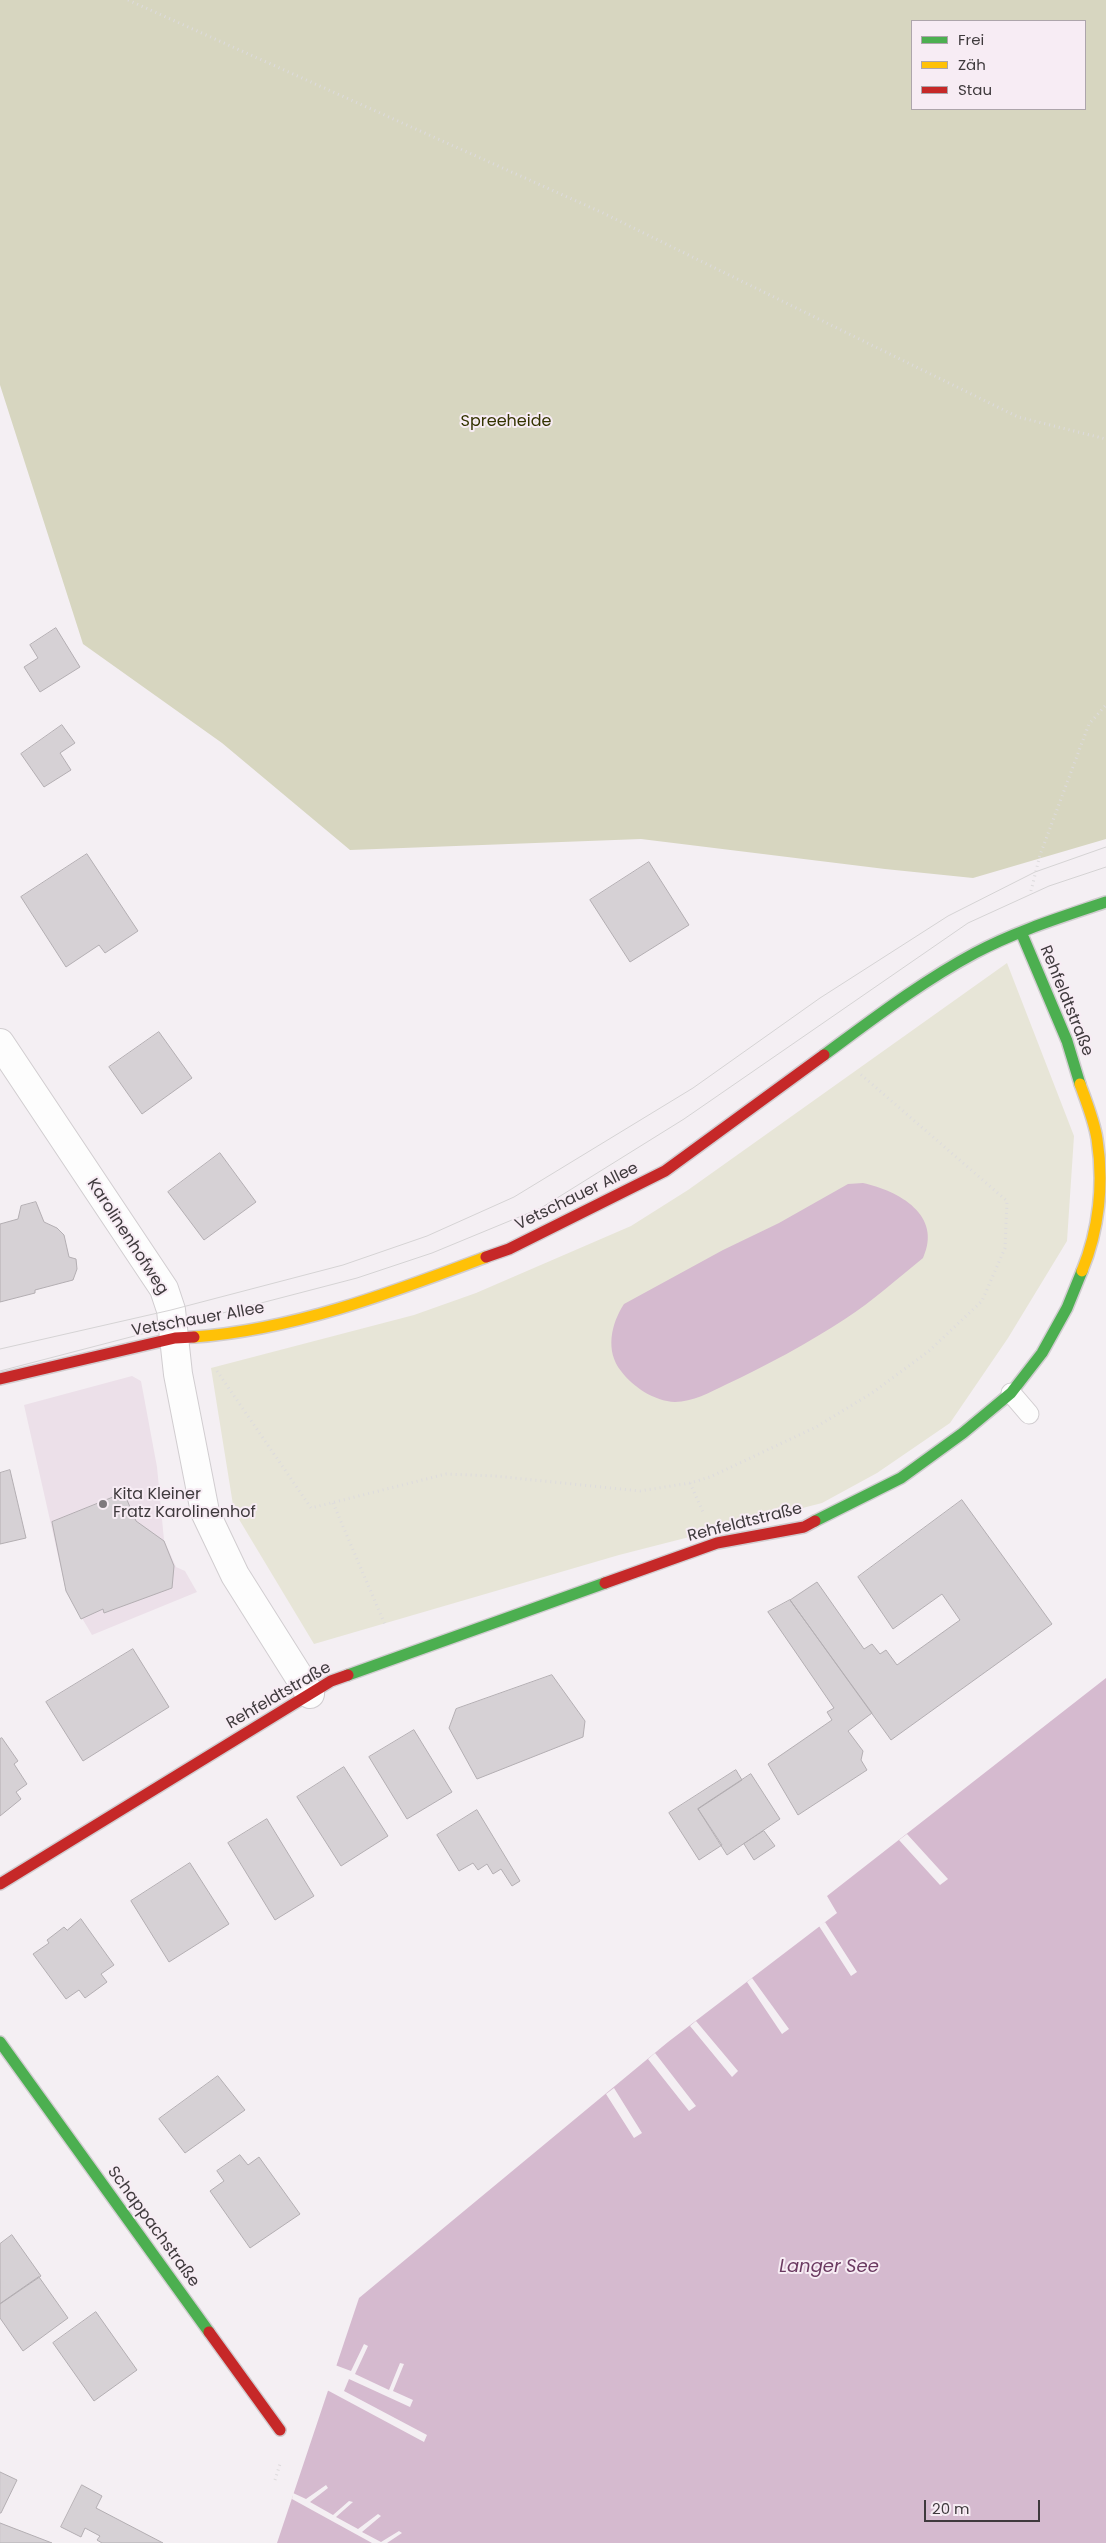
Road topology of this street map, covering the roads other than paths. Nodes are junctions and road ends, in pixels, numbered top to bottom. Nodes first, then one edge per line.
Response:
1 (1106, 902) edge
2 (1021, 932) junction
3 (0, 1043) edge
4 (175, 1338) junction
5 (0, 1379) edge
6 (1011, 1393) junction
7 (1029, 1414) dead end
8 (310, 1694) junction
9 (0, 1884) edge
10 (0, 2042) edge
11 (280, 2430) dead end

1 - 2 street, Vetschauer Allee
2 - 4 street, Vetschauer Allee
2 - 6 street, Rehfeldtstraße
3 - 4 street, Karolinenhofweg
4 - 5 street, Vetschauer Allee
4 - 8 street, Karolinenhofweg
6 - 7 lane
6 - 8 street, Rehfeldtstraße
8 - 9 street, Rehfeldtstraße
10 - 11 street, Schappachstraße

